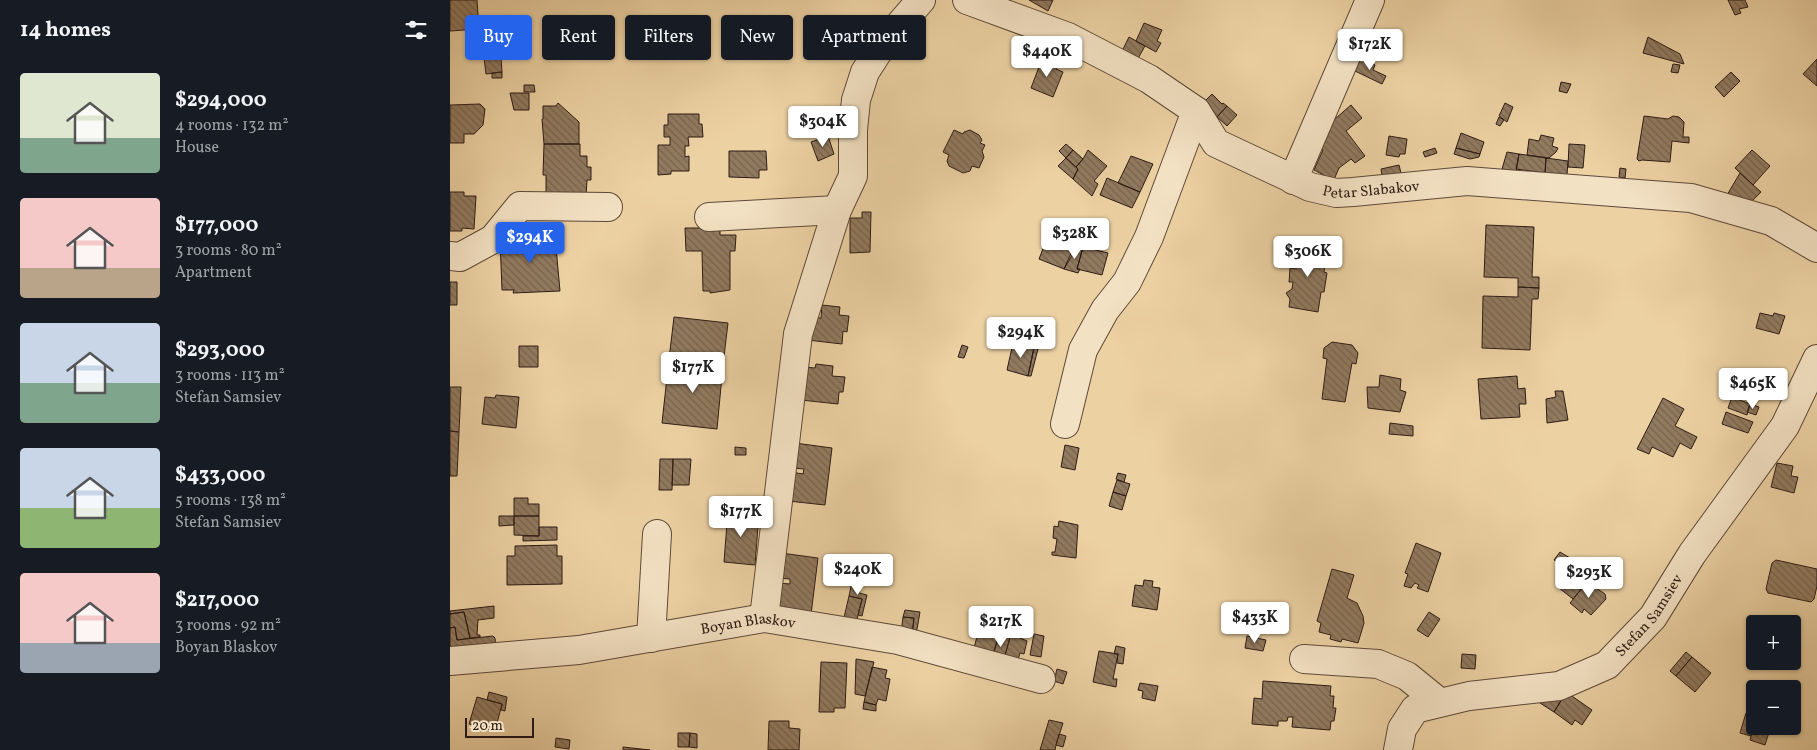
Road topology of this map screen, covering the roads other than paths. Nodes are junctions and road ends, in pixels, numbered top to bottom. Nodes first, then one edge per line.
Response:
1 (921, 0) edge
2 (967, 0) edge
3 (1370, 0) edge
4 (1196, 111) junction
5 (1293, 180) junction
6 (608, 207) dead end
7 (837, 210) junction
8 (709, 217) dead end
9 (1817, 248) edge
10 (450, 256) edge
11 (1817, 359) edge
12 (1065, 424) dead end
13 (657, 534) dead end
14 (764, 618) junction
15 (651, 638) junction
16 (1304, 660) dead end
17 (450, 661) edge
18 (1041, 679) dead end
19 (1439, 702) junction
20 (1398, 750) edge

1 - 7 street
2 - 4 street, Petar Slabakov
3 - 5 street
4 - 5 street, Petar Slabakov
4 - 12 street
5 - 9 street, Petar Slabakov
6 - 10 street
7 - 8 street
7 - 14 street
11 - 19 street, Stefan Samsiev
13 - 15 street
14 - 15 street, Boyan Blaskov
14 - 18 street, Boyan Blaskov
15 - 17 street, Boyan Blaskov
16 - 19 street
19 - 20 street, Stefan Samsiev

